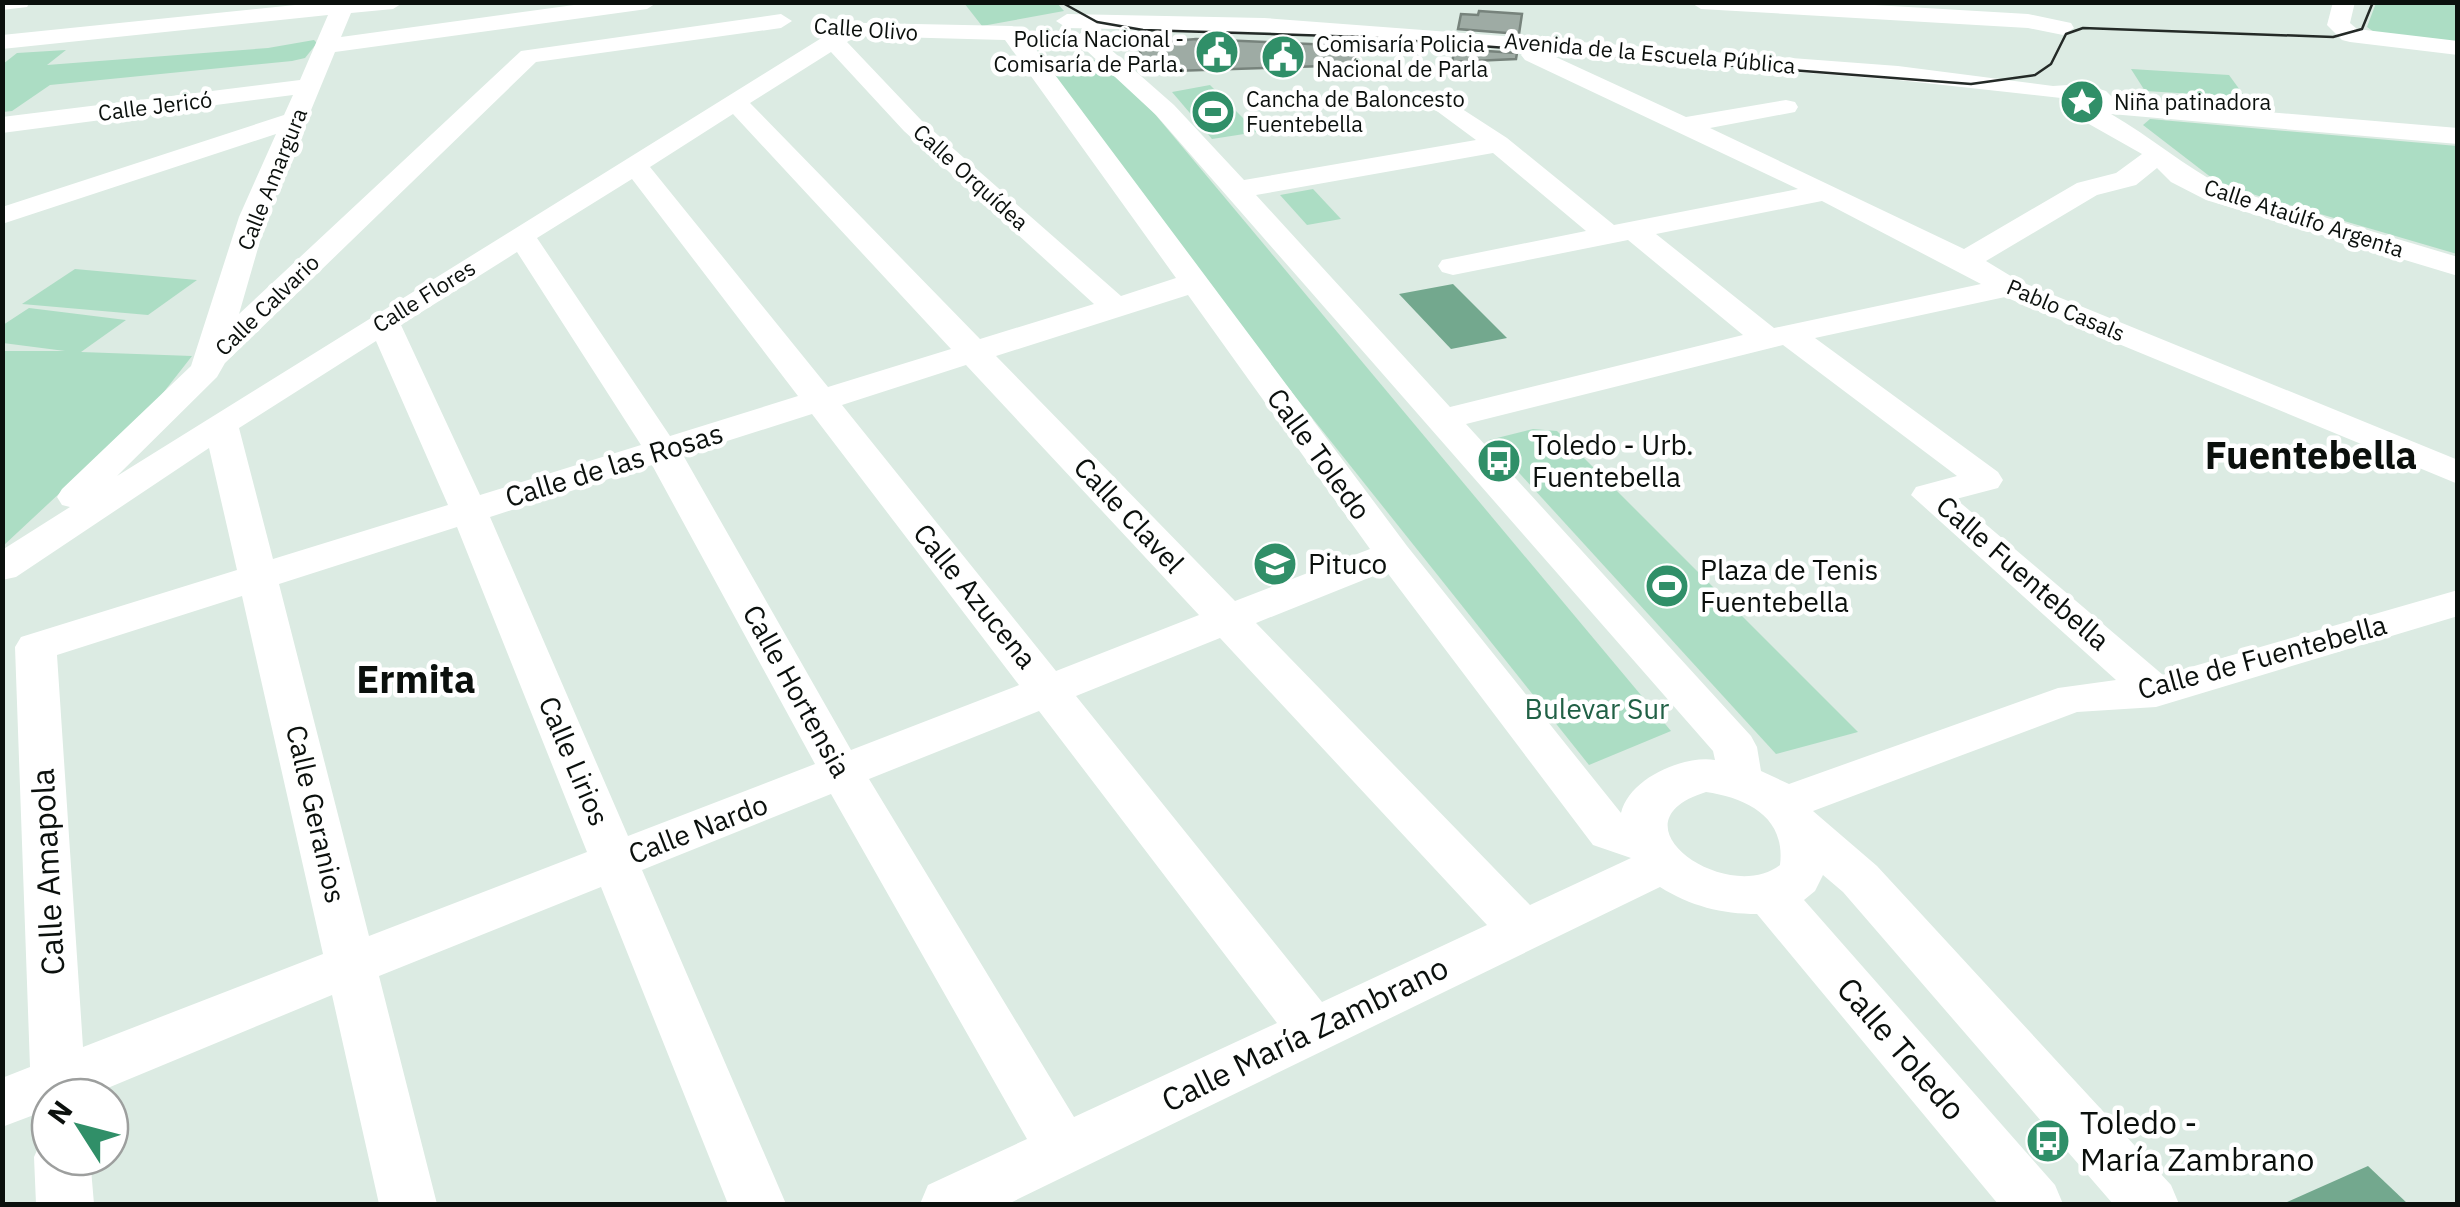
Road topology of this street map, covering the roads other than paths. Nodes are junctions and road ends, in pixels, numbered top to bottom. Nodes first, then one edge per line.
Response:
1 (19, 2) edge
2 (394, 2) edge
3 (647, 2) edge
4 (724, 2) edge
5 (1088, 2) edge
6 (1701, 2) edge
7 (2040, 2) edge
8 (2344, 2) edge
9 (2, 4) edge
10 (1762, 4) edge
11 (344, 6) edge
12 (1418, 10) dead end
13 (1158, 16) edge
14 (780, 21) junction
15 (1050, 33) junction
16 (1422, 34) junction
17 (841, 35) junction
18 (2, 42) edge
19 (328, 46) junction
20 (2071, 46) junction
21 (2458, 48) edge
22 (1533, 55) junction
23 (307, 86) junction
24 (1439, 101) dead end
25 (735, 102) junction
26 (2080, 102) junction
27 (1786, 107) dead end
28 (296, 119) junction
29 (2, 125) edge
30 (1684, 125) junction
31 (2458, 136) edge
32 (1498, 144) junction
33 (2158, 155) junction
34 (635, 165) junction
35 (2126, 179) junction
36 (1236, 190) junction
37 (1826, 192) junction
38 (2216, 194) junction
39 (2, 216) edge
40 (1621, 233) junction
41 (521, 236) junction
42 (1965, 261) junction
43 (1453, 266) dead end
44 (2458, 267) edge
45 (1193, 283) junction
46 (2008, 287) junction
47 (1116, 307) junction
48 (383, 322) junction
49 (1780, 337) junction
50 (976, 353) junction
51 (210, 359) junction
52 (818, 400) junction
53 (1444, 420) junction
54 (221, 424) junction
55 (662, 450) junction
56 (2458, 474) edge
57 (469, 511) junction
58 (1393, 554) junction
59 (7, 564) edge
60 (260, 576) junction
61 (2458, 603) edge
62 (1228, 618) junction
63 (36, 647) joint
64 (1049, 690) junction
65 (2156, 692) junction
66 (842, 773) junction
67 (1740, 780) junction
68 (1794, 818) junction
69 (1654, 855) junction
70 (616, 861) junction
71 (1769, 894) junction
72 (1522, 929) junction
73 (352, 964) junction
74 (1313, 1030) junction
75 (58, 1077) edge
76 (87, 1077) edge
77 (30, 1096) edge
78 (2, 1103) edge
79 (1064, 1151) junction
80 (63, 1177) edge
81 (65, 1204) edge
82 (408, 1204) edge
83 (757, 1204) edge
84 (949, 1204) edge
85 (2034, 1204) edge
86 (2150, 1204) edge

1 - 9 street
2 - 11 street
3 - 19 street
4 - 14 street, Calle Olivo
5 - 13 street
6 - 10 street
7 - 20 street
8 - 21 street
10 - 20 street
11 - 18 street
11 - 19 street, Calle Amargura
12 - 16 street
13 - 15 street, Avenida de la Escuela Pública
13 - 16 street, Avenida de la Escuela Pública
14 - 17 street, Calle Olivo
14 - 51 street, Calle Calvario
15 - 17 street, Calle Olivo
15 - 22 street, Avenida de la Escuela Pública
15 - 36 street
15 - 45 street, Calle Toledo
16 - 26 street, Avenida de la Escuela Pública
17 - 25 street, Calle Flores
17 - 47 street, Calle Orquídea
19 - 23 street, Calle Amargura
20 - 26 street
22 - 26 street, Avenida de la Escuela Pública
22 - 30 street, Pablo Casals
23 - 28 street, Calle Amargura
23 - 29 street, Calle Jericó
24 - 32 street, Calle Fuentebella
25 - 34 street, Calle Flores
25 - 50 street, Calle Clavel
26 - 31 street, Avenida de la Escuela Pública
26 - 33 street, Calle Ataúlfo Argenta
27 - 30 street
28 - 39 street
28 - 51 street, Calle Amargura
30 - 37 street, Pablo Casals
32 - 36 street
32 - 40 street, Calle Fuentebella
33 - 35 street
33 - 38 street, Calle Ataúlfo Argenta
34 - 41 street, Calle Flores
34 - 52 street, Calle Azucena
35 - 38 street
35 - 42 street
36 - 53 street
37 - 40 street
37 - 42 street, Pablo Casals
38 - 44 street, Calle Ataúlfo Argenta
40 - 43 street
40 - 49 street, Calle Fuentebella
41 - 48 street, Calle Flores
41 - 55 street, Calle Hortensia
42 - 46 street, Pablo Casals
45 - 47 street, Calle de las Rosas
45 - 58 street, Calle Toledo
46 - 49 street
46 - 56 street, Pablo Casals
47 - 50 street, Calle de las Rosas
48 - 54 street, Calle Flores
48 - 57 street, Calle Lirios
49 - 53 street
49 - 65 street, Calle Fuentebella
50 - 52 street, Calle de las Rosas
50 - 62 street, Calle Clavel
51 - 59 street, Calle Calvario
52 - 55 street, Calle de las Rosas
52 - 64 street, Calle Azucena
53 - 67 street
54 - 59 street, Calle Flores
54 - 60 street, Calle Geranios
55 - 57 street, Calle de las Rosas
55 - 66 street, Calle Hortensia
57 - 60 street, Calle de las Rosas
57 - 70 street, Calle Lirios
58 - 62 street, Calle Nardo
58 - 69 street, Calle Toledo
60 - 63 street, Calle de las Rosas
60 - 73 street, Calle Geranios
61 - 65 street, Calle de Fuentebella
62 - 64 street, Calle Nardo
62 - 72 street, Calle Clavel
63 - 75 street, Calle Amapola
64 - 66 street, Calle Nardo
64 - 74 street, Calle Azucena
65 - 68 street, Calle de Fuentebella
66 - 70 street, Calle Nardo
66 - 79 street, Calle Hortensia
67 - 68 street
67 - 69 street
68 - 71 street
68 - 86 street
69 - 71 street
69 - 72 street, Calle María Zambrano
70 - 73 street, Calle Nardo
70 - 83 street, Calle Lirios
71 - 85 street, Calle Toledo
72 - 74 street, Calle María Zambrano
73 - 76 street, Calle Nardo
73 - 82 street, Calle Geranios
74 - 79 street, Calle María Zambrano
77 - 78 street, Calle Nardo
79 - 84 street, Calle María Zambrano
80 - 81 street

